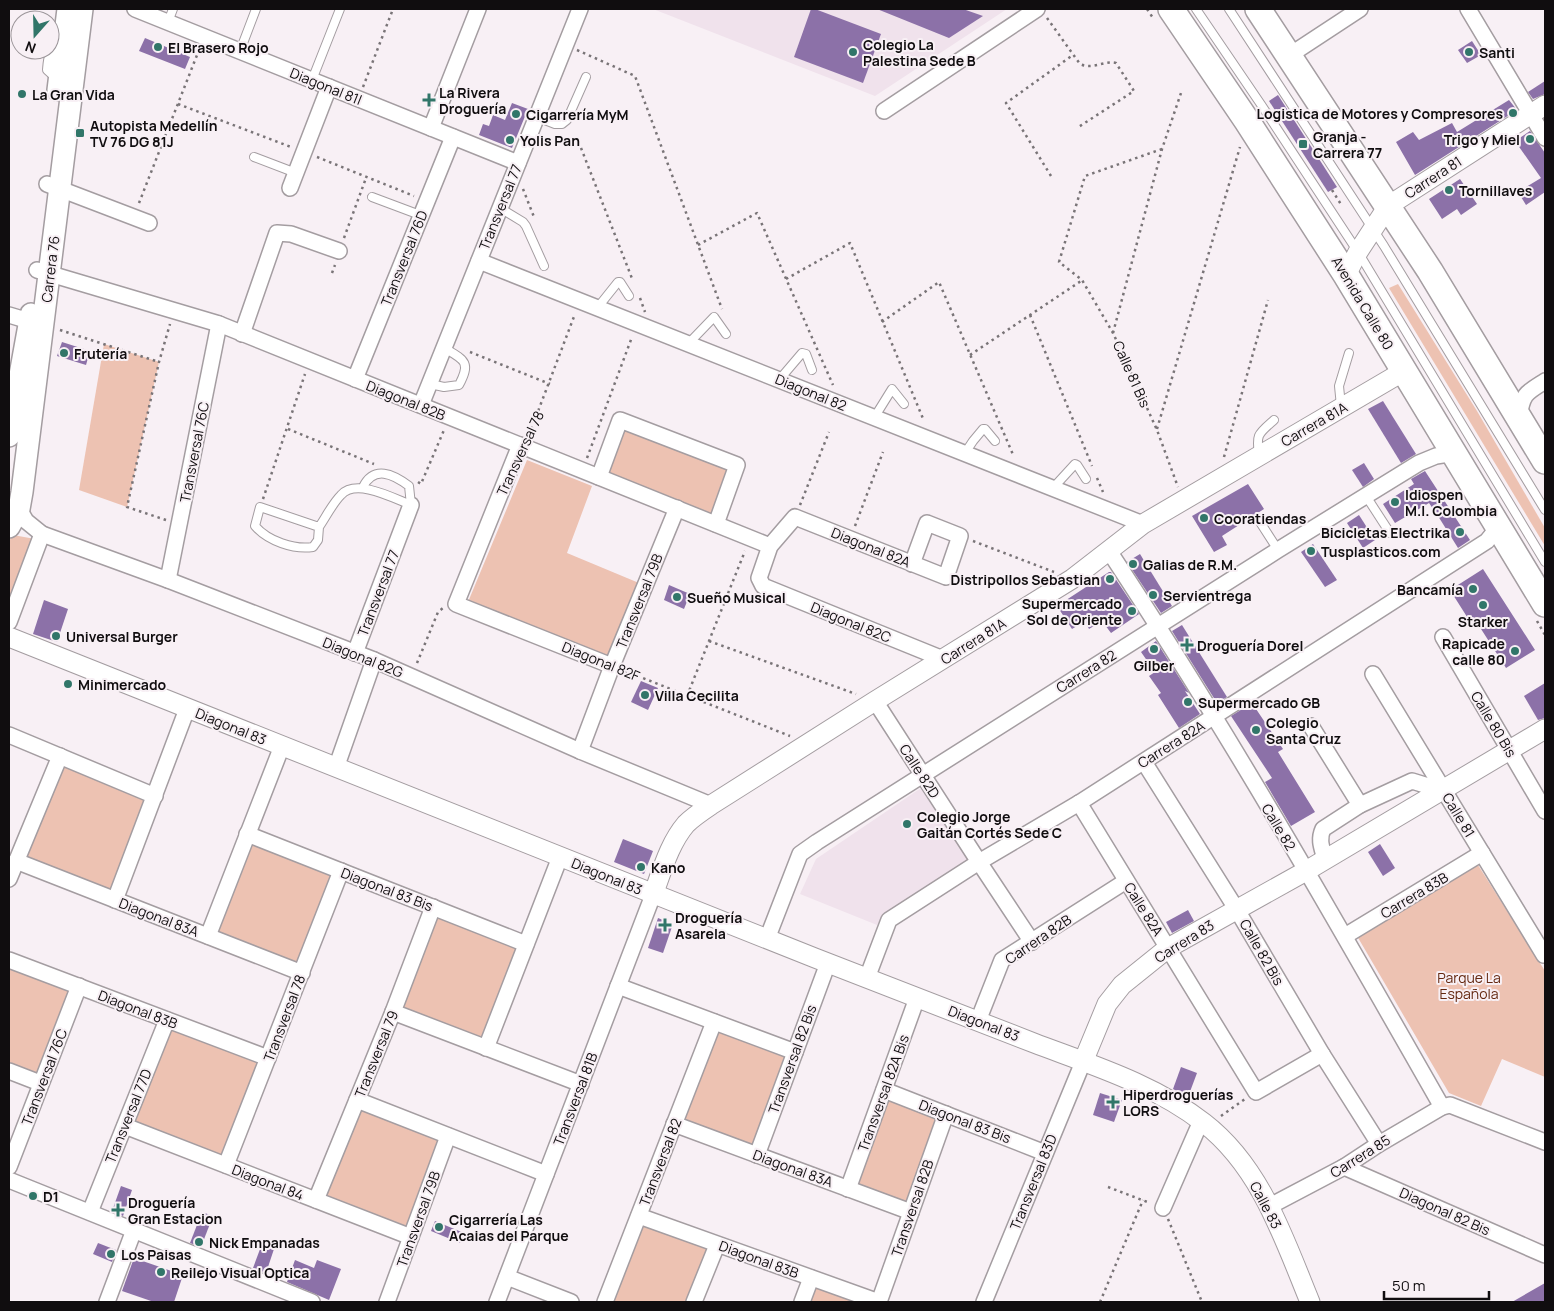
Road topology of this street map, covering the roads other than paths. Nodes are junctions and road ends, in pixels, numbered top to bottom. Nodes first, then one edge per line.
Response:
1 (68, 9) edge
2 (82, 9) edge
3 (135, 9) edge
4 (256, 9) edge
5 (340, 9) edge
6 (478, 9) edge
7 (580, 9) edge
8 (1171, 9) edge
9 (1196, 9) edge
10 (1229, 9) edge
11 (1258, 9) edge
12 (1360, 9) edge
13 (1468, 9) edge
14 (1042, 13) edge
15 (170, 16) edge
16 (240, 51) junction
17 (1290, 55) junction
18 (586, 77) dead end
19 (312, 80) junction
20 (329, 87) junction
21 (1538, 109) edge
22 (884, 111) dead end
23 (536, 117) junction
24 (431, 128) junction
25 (453, 137) junction
26 (1545, 138) edge
27 (254, 157) dead end
28 (518, 163) junction
29 (296, 173) junction
30 (53, 187) junction
31 (290, 188) dead end
32 (372, 197) dead end
33 (1388, 206) junction
34 (500, 208) junction
35 (420, 215) junction
36 (149, 224) dead end
37 (1372, 228) junction
38 (339, 251) road end
39 (1358, 252) junction
40 (479, 261) junction
41 (544, 266) dead end
42 (44, 272) junction
43 (1346, 275) junction
44 (629, 296) dead end
45 (598, 307) junction
46 (9, 315) edge
47 (42, 324) junction
48 (220, 324) junction
49 (242, 334) junction
50 (726, 334) dead end
51 (688, 344) junction
52 (445, 345) junction
53 (1349, 353) dead end
54 (812, 370) dead end
55 (1404, 371) junction
56 (355, 379) junction
57 (779, 380) junction
58 (1545, 381) edge
59 (430, 384) junction
60 (904, 404) dead end
61 (421, 405) junction
62 (1341, 408) junction
63 (1519, 416) junction
64 (874, 418) junction
65 (1274, 420) dead end
66 (10, 427) edge
67 (995, 441) dead end
68 (520, 445) junction
69 (965, 453) junction
70 (1455, 453) junction
71 (1259, 455) junction
72 (1545, 461) edge
73 (599, 477) junction
74 (1086, 480) dead end
75 (363, 487) junction
76 (1053, 488) junction
77 (1366, 496) junction
78 (411, 505) junction
79 (676, 508) junction
80 (1545, 510) edge
81 (14, 518) edge
82 (1260, 522) dead end
83 (716, 524) junction
84 (1143, 524) junction
85 (1499, 526) junction
86 (319, 527) junction
87 (1390, 533) dead end
88 (42, 534) junction
89 (770, 546) junction
90 (1278, 550) junction
91 (1110, 551) junction
92 (1545, 562) edge
93 (912, 564) junction
94 (168, 580) junction
95 (456, 604) joint
96 (1545, 604) edge
97 (9, 622) edge
98 (1158, 625) junction
99 (9, 637) edge
100 (1443, 637) dead end
101 (355, 653) junction
102 (943, 659) junction
103 (374, 660) junction
104 (612, 666) junction
105 (1373, 674) dead end
106 (875, 701) junction
107 (188, 708) junction
108 (1214, 718) junction
109 (1311, 726) dead end
110 (1545, 729) edge
111 (9, 735) edge
112 (282, 746) junction
113 (580, 751) junction
114 (1510, 751) junction
115 (60, 756) junction
116 (1144, 762) junction
117 (336, 768) junction
118 (923, 774) junction
119 (1438, 792) junction
120 (155, 796) junction
121 (1078, 804) junction
122 (711, 805) junction
123 (1360, 806) junction
124 (1545, 811) edge
125 (247, 834) junction
126 (1482, 853) junction
127 (560, 857) junction
128 (1325, 859) junction
129 (16, 861) junction
130 (978, 862) junction
131 (342, 871) junction
132 (1306, 871) junction
133 (9, 879) edge
134 (1126, 881) junction
135 (653, 895) junction
136 (115, 900) junction
137 (433, 908) junction
138 (1237, 910) junction
139 (208, 936) junction
140 (1345, 936) junction
141 (767, 939) junction
142 (1032, 942) junction
143 (526, 944) junction
144 (1168, 948) junction
145 (1545, 955) edge
146 (9, 960) edge
147 (828, 963) junction
148 (302, 973) junction
149 (867, 978) junction
150 (79, 986) junction
151 (618, 986) junction
152 (917, 998) junction
153 (393, 1012) junction
154 (167, 1020) junction
155 (978, 1021) junction
156 (714, 1022) junction
157 (486, 1048) junction
158 (795, 1052) junction
159 (1322, 1054) junction
160 (268, 1058) junction
161 (1083, 1062) junction
162 (9, 1071) edge
163 (40, 1083) junction
164 (581, 1084) junction
165 (884, 1090) junction
166 (357, 1100) junction
167 (1446, 1106) junction
168 (946, 1114) junction
169 (1204, 1123) junction
170 (674, 1124) junction
171 (125, 1126) junction
172 (448, 1136) junction
173 (1545, 1142) edge
174 (1379, 1144) junction
175 (1045, 1153) junction
176 (757, 1155) junction
177 (226, 1165) junction
178 (9, 1167) edge
179 (1344, 1168) junction
180 (546, 1174) junction
181 (9, 1180) edge
182 (848, 1189) junction
183 (316, 1200) junction
184 (1270, 1206) junction
185 (1163, 1208) road end
186 (90, 1212) junction
187 (911, 1212) junction
188 (639, 1216) junction
189 (134, 1230) junction
190 (411, 1237) junction
191 (717, 1244) junction
192 (1545, 1255) edge
193 (507, 1277) junction
194 (811, 1278) junction
195 (106, 1302) edge
196 (312, 1302) edge
197 (388, 1302) edge
198 (497, 1302) edge
199 (571, 1302) edge
200 (605, 1302) edge
201 (694, 1302) edge
202 (802, 1302) edge
203 (879, 1302) edge
204 (984, 1302) edge
205 (1310, 1302) edge

1 - 30 main road, Carrera 76
2 - 30 main road, Carrera 76
3 - 15 street, Diagonal 81I
4 - 16 lane
5 - 19 lane
6 - 24 street
7 - 23 street, Transversal 77
8 - 43 highway, Avenida Calle 80
9 - 39 lane
10 - 37 lane
11 - 17 highway
12 - 17 street
13 - 21 street
14 - 22 street
15 - 16 street, Diagonal 81I
16 - 19 street, Diagonal 81I
17 - 33 highway
18 - 23 lane
19 - 20 street, Diagonal 81I
20 - 24 street, Diagonal 81I
20 - 29 street
21 - 26 street
21 - 33 street, Carrera 81
23 - 28 street, Transversal 77
24 - 25 street, Diagonal 81I
25 - 28 street, Diagonal 81I
25 - 35 street, Transversal 76D
27 - 29 lane
28 - 34 street, Transversal 77
29 - 31 street
30 - 36 street
30 - 42 main road, Carrera 76
32 - 35 lane
33 - 37 street, Carrera 81
33 - 63 highway
34 - 40 street, Transversal 77
34 - 41 lane
35 - 56 street, Transversal 76D
37 - 39 street, Carrera 81
37 - 80 lane
38 - 49 street
39 - 43 street, Carrera 81
39 - 92 lane
40 - 45 street, Diagonal 82
40 - 52 street, Transversal 77
42 - 47 main road, Carrera 76
42 - 48 street, Diagonal 82B
43 - 55 highway, Avenida Calle 80
44 - 45 lane
45 - 51 street, Diagonal 82
46 - 47 street
47 - 66 main road, Carrera 76
47 - 81 main road, Carrera 76
48 - 49 street, Diagonal 82B
48 - 94 street, Transversal 76C
49 - 56 street, Diagonal 82B
50 - 51 lane
51 - 57 street, Diagonal 82
52 - 59 street, Transversal 77
52 - 59 lane
53 - 62 lane
54 - 57 lane
55 - 62 street, Carrera 81A
55 - 70 highway, Avenida Calle 80
56 - 61 street, Diagonal 82B
57 - 64 street, Diagonal 82
58 - 63 street
59 - 61 street, Transversal 77
60 - 64 lane
61 - 68 street, Diagonal 82B
62 - 71 street, Carrera 81A
63 - 72 highway
64 - 69 street, Diagonal 82
65 - 71 lane
67 - 69 lane
68 - 73 street, Diagonal 82B
68 - 95 street, Transversal 78
69 - 76 street, Diagonal 82
70 - 77 street, Carrera 82
70 - 85 highway, Avenida Calle 80
71 - 84 street, Carrera 81A
73 - 79 street, Diagonal 82B
73 - 83 street
74 - 76 lane
75 - 78 lane
75 - 78 lane
75 - 86 lane
76 - 84 street, Diagonal 82
77 - 87 lane
77 - 90 street, Carrera 82
78 - 101 street, Transversal 77
79 - 83 street, Diagonal 82B
79 - 104 street, Transversal 79B
81 - 88 street, Diagonal 82G
82 - 90 lane
83 - 89 street, Diagonal 82B
84 - 91 street, Carrera 81A
85 - 96 highway, Avenida Calle 80
85 - 108 street, Carrera 82A
86 - 86 lane
88 - 94 street, Diagonal 82G
88 - 97 street
89 - 93 street, Diagonal 82A
89 - 102 street, Diagonal 82C
90 - 98 street, Carrera 82
91 - 98 street, Calle 82
91 - 102 street, Carrera 81A
93 - 93 street, Diagonal 82A
94 - 101 street, Diagonal 82G
95 - 104 street, Diagonal 82F
98 - 108 street, Calle 82
98 - 118 street, Carrera 82
99 - 107 street, Diagonal 83
100 - 114 street, Calle 80 Bis
101 - 103 street, Diagonal 82G
102 - 106 street, Carrera 81A
103 - 113 street, Diagonal 82G
103 - 117 street
104 - 113 street, Transversal 79B
105 - 119 street, Calle 81
106 - 118 street, Calle 82D
106 - 122 street, Carrera 81A
107 - 112 street, Diagonal 83
107 - 120 street
108 - 116 street, Carrera 82A
108 - 132 street, Calle 82
109 - 123 street
110 - 114 street, Carrera 83
111 - 115 street
112 - 117 street, Diagonal 83
112 - 125 street
113 - 122 street, Diagonal 82G
114 - 119 street, Carrera 83
114 - 124 street, Calle 80 Bis
115 - 120 street
115 - 129 street
116 - 121 street, Carrera 82A
116 - 138 street, Calle 82 Bis
117 - 127 street, Diagonal 83
118 - 130 street, Calle 82D
118 - 141 street, Carrera 82
119 - 123 street
119 - 126 street, Calle 81
119 - 128 street, Carrera 83
120 - 136 street
121 - 130 street, Carrera 82A
121 - 134 street, Calle 82A
122 - 135 street, Carrera 81A
123 - 128 street
125 - 131 street, Diagonal 83 Bis
125 - 139 street
126 - 140 street, Carrera 83B
126 - 145 street, Calle 81
127 - 135 street, Diagonal 83
127 - 143 street
128 - 132 street, Carrera 83
129 - 133 street
129 - 136 street, Diagonal 83A
130 - 142 street, Calle 82D
130 - 149 street, Carrera 82A
131 - 137 street, Diagonal 83 Bis
131 - 148 street, Transversal 78
132 - 138 street, Carrera 83
132 - 140 street, Calle 82
134 - 142 street, Carrera 82B
134 - 144 street, Calle 82A
135 - 141 street, Diagonal 83
135 - 151 street, Transversal 81B
136 - 139 street, Diagonal 83A
137 - 143 street, Diagonal 83 Bis
137 - 153 street, Transversal 79
138 - 144 street, Carrera 83
138 - 159 street, Calle 82 Bis
139 - 148 street, Diagonal 83A
140 - 167 street, Calle 82
141 - 147 street, Diagonal 83
142 - 155 street, Carrera 82B
143 - 157 street
144 - 159 street, Calle 82A
144 - 161 street, Carrera 83
146 - 150 street, Diagonal 83B
147 - 149 street, Diagonal 83
147 - 158 street, Transversal 82 Bis
148 - 160 street, Transversal 78
149 - 152 street, Diagonal 83
150 - 154 street, Diagonal 83B
150 - 163 street, Transversal 76C
151 - 156 street
151 - 164 street, Transversal 81B
152 - 155 street, Diagonal 83
152 - 165 street, Transversal 82A Bis
153 - 157 street
153 - 166 street, Transversal 79
154 - 160 street, Diagonal 83B
154 - 171 street, Transversal 77D
155 - 161 street, Diagonal 83
156 - 158 street
156 - 170 street, Transversal 82
157 - 164 street
158 - 176 street, Transversal 82 Bis
159 - 174 street, Calle 82 Bis
160 - 177 street, Transversal 78
161 - 169 street, Diagonal 83
161 - 175 street, Transversal 83D
162 - 163 street
163 - 178 street, Transversal 76C
164 - 180 street, Transversal 81B
165 - 168 street, Diagonal 83 Bis
165 - 182 street, Transversal 82A Bis
166 - 172 street
166 - 183 street, Transversal 79
167 - 173 street
167 - 174 street, Carrera 85
168 - 175 street, Diagonal 83 Bis
168 - 187 street, Transversal 82B
169 - 184 street, Calle 83
169 - 185 street
170 - 176 street, Diagonal 83A
170 - 188 street, Transversal 82
171 - 177 street, Diagonal 84
171 - 186 street, Transversal 77D
172 - 180 street
172 - 190 street, Transversal 79B
174 - 179 street, Carrera 85
175 - 204 street, Transversal 83D
176 - 182 street, Diagonal 83A
177 - 183 street, Diagonal 84
179 - 184 street, Carrera 85
179 - 192 street, Diagonal 82 Bis
180 - 193 street, Transversal 81B
181 - 186 street
182 - 187 street, Diagonal 83A
183 - 190 street, Diagonal 84
184 - 205 street, Calle 83
186 - 189 street
187 - 203 street, Transversal 82B
188 - 191 street, Diagonal 83B
188 - 200 street, Transversal 82
189 - 195 street
189 - 196 street
190 - 197 street, Transversal 79B
191 - 194 street, Diagonal 83B
191 - 201 street
193 - 198 street, Transversal 81B
193 - 199 street
194 - 202 street
194 - 203 street, Diagonal 83B

